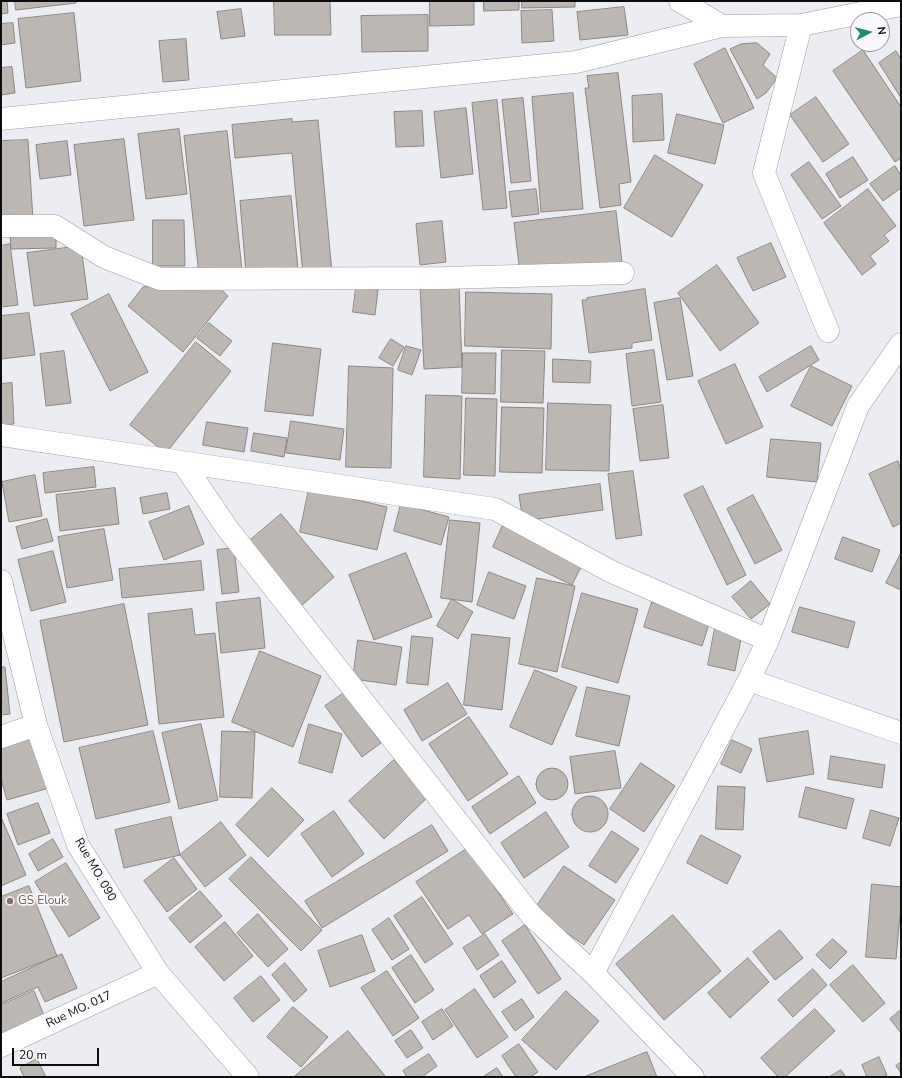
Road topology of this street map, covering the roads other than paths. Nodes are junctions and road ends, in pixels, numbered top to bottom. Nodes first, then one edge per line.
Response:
1 (680, 1) edge
2 (901, 5) edge
3 (800, 25) junction
4 (722, 26) junction
5 (1, 119) edge
6 (1, 226) edge
7 (623, 273) dead end
8 (828, 331) dead end
9 (901, 344) edge
10 (1, 435) edge
11 (183, 463) junction
12 (1, 581) edge
13 (768, 640) junction
14 (749, 680) junction
15 (36, 725) junction
16 (901, 733) edge
17 (1, 737) edge
18 (593, 972) junction
19 (158, 973) junction
20 (1, 1046) edge
21 (248, 1077) edge
22 (692, 1077) edge

1 - 4 street
2 - 3 street
3 - 4 street
3 - 8 street
4 - 5 street
6 - 7 street
9 - 13 street
10 - 11 street
11 - 13 street
11 - 18 street
12 - 15 street, Rue MO. 090
13 - 14 street
14 - 16 street
14 - 18 street
15 - 17 street
15 - 19 street, Rue MO. 090
18 - 22 street
19 - 20 street, Rue MO. 017
19 - 21 street, Rue MO. 090

